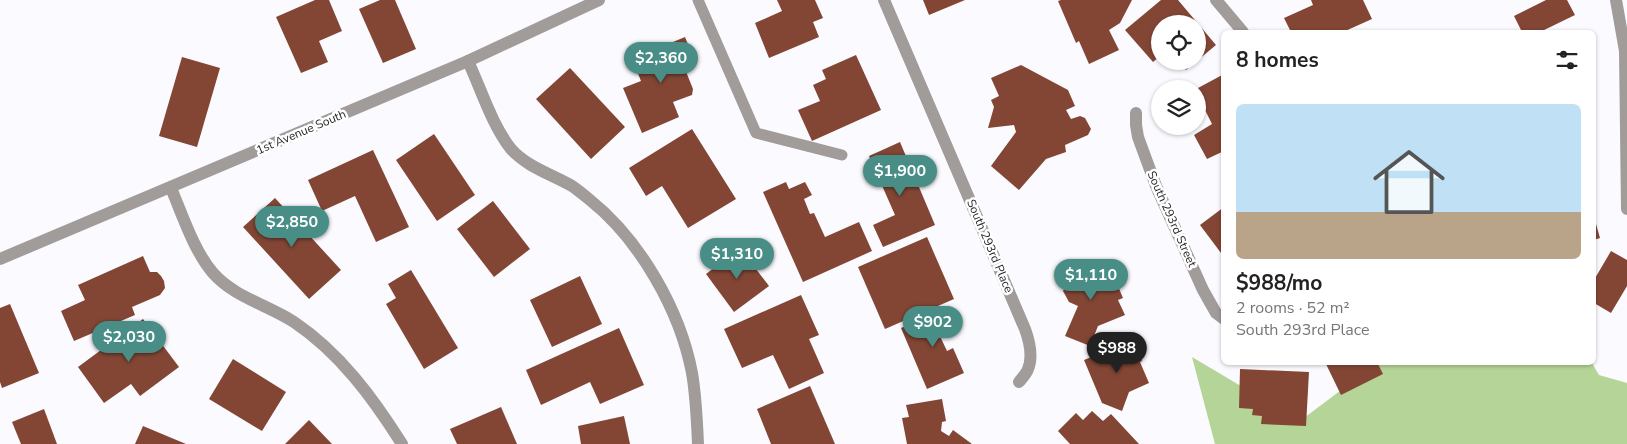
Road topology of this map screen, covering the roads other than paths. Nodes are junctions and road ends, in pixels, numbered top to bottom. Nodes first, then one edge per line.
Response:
1 (599, 0) edge
2 (698, 0) edge
3 (884, 0) edge
4 (1216, 0) edge
5 (1620, 8) edge
6 (1241, 30) edge
7 (468, 60) junction
8 (1136, 112) dead end
9 (842, 154) dead end
10 (171, 188) junction
11 (1627, 208) edge
12 (0, 259) edge
13 (1221, 317) edge
14 (1019, 382) dead end
15 (402, 444) edge
16 (698, 444) edge

1 - 7 street, 1st Avenue South
2 - 9 lane
3 - 14 street, South 293rd Place
4 - 6 street
5 - 11 street
7 - 10 street, 1st Avenue South
7 - 16 street
8 - 13 street, South 293rd Street
10 - 12 street, 1st Avenue South
10 - 15 street

